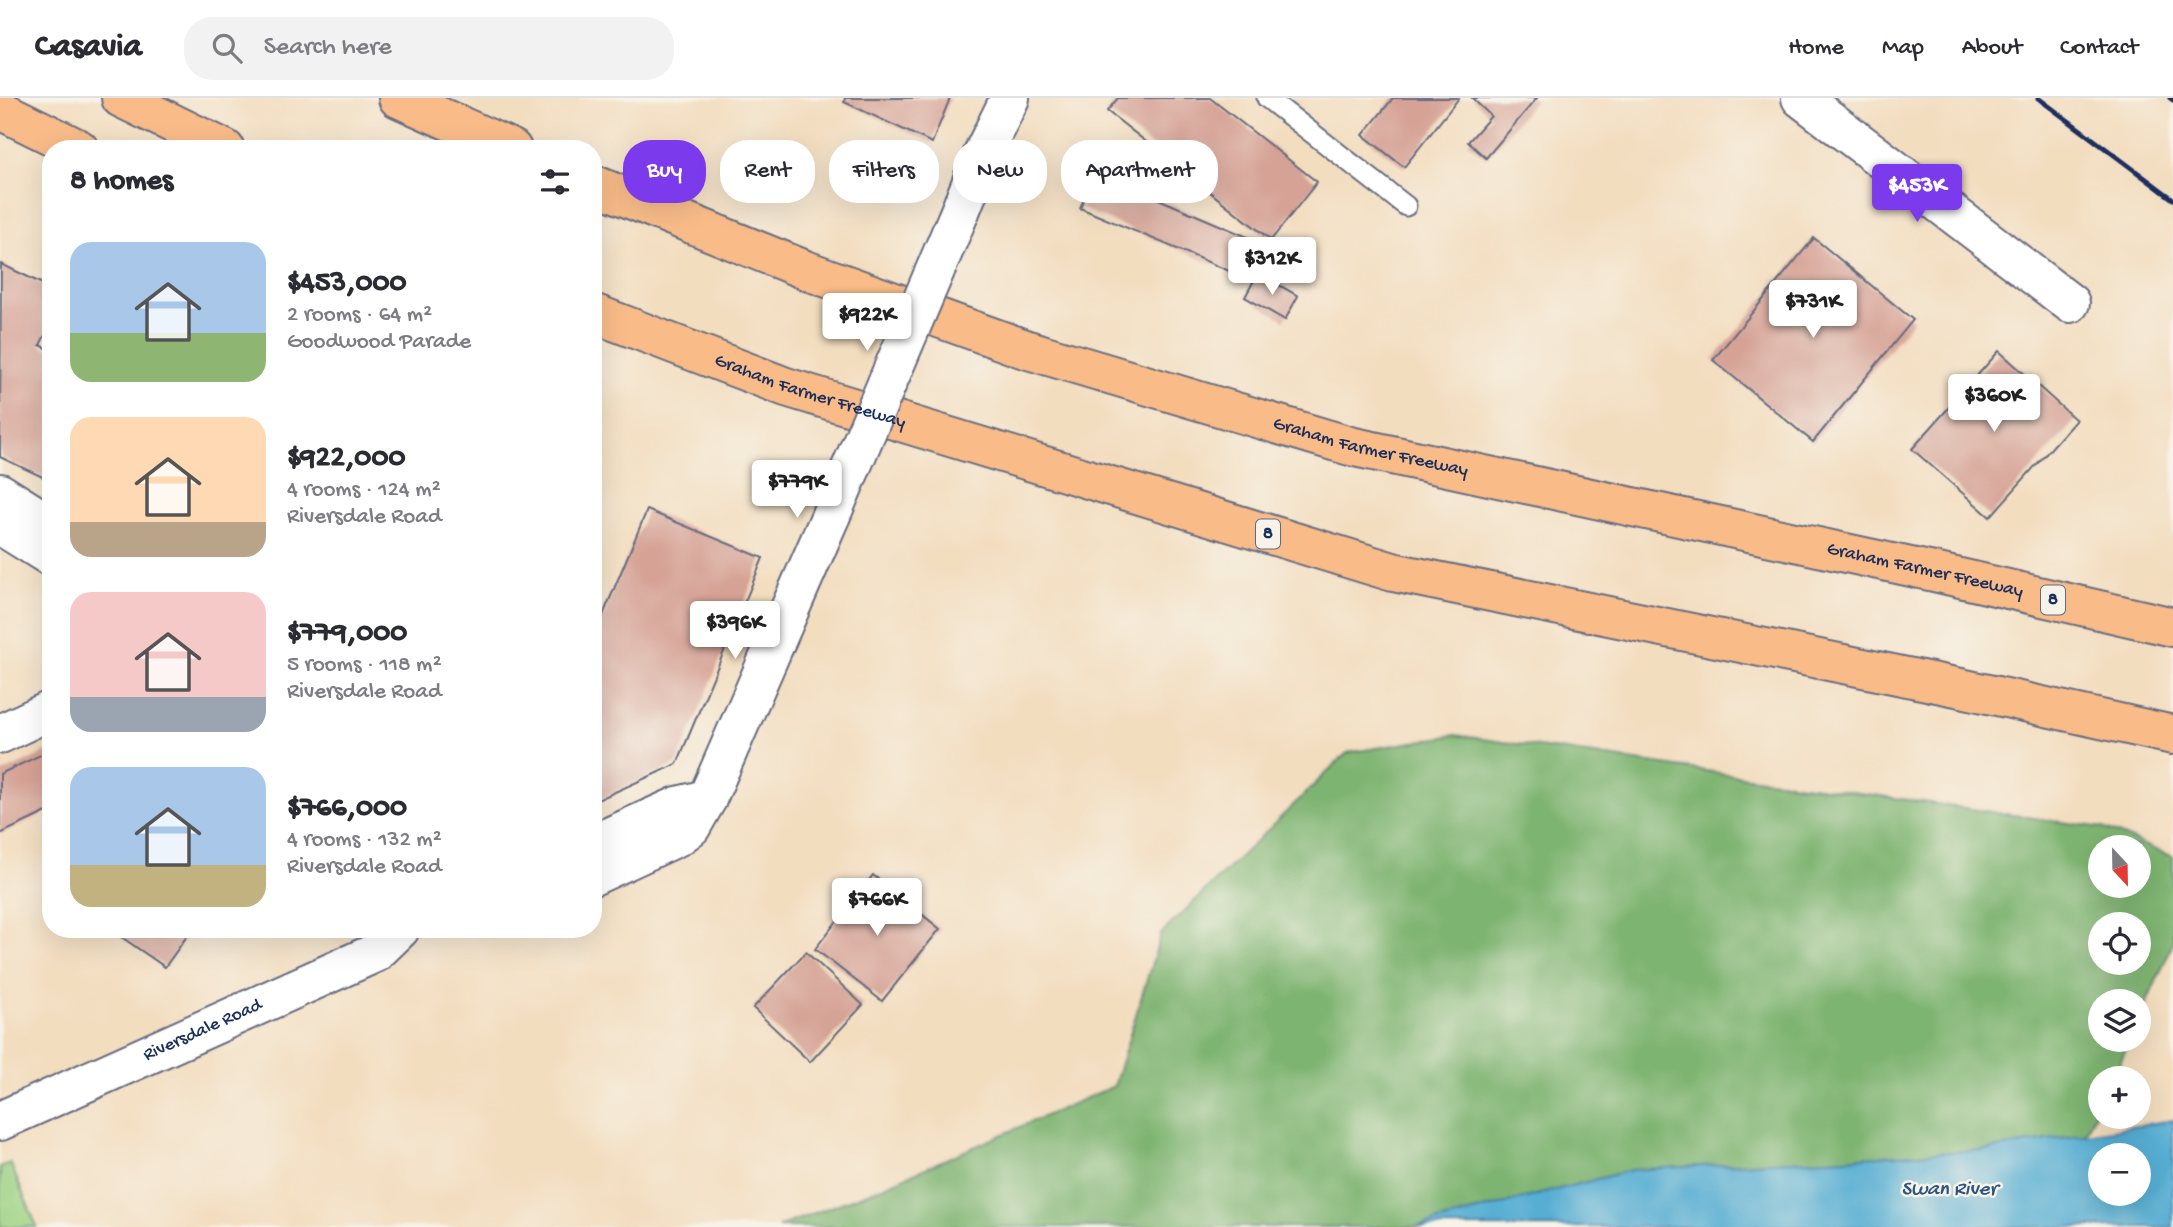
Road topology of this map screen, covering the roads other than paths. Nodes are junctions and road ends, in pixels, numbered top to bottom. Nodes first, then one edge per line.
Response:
1 (121, 98) edge
2 (398, 98) edge
3 (1010, 98) edge
4 (1267, 98) edge
5 (1801, 98) edge
6 (0, 110) edge
7 (61, 140) edge
8 (207, 140) edge
9 (492, 140) edge
10 (602, 188) edge
11 (1406, 206) dead end
12 (2070, 303) dead end
13 (602, 316) edge
14 (0, 493) edge
15 (42, 519) edge
16 (0, 525) edge
17 (42, 551) edge
18 (2173, 627) edge
19 (42, 714) edge
20 (0, 734) edge
21 (2173, 735) edge
22 (707, 799) junction
23 (602, 840) edge
24 (602, 872) edge
25 (391, 938) edge
26 (0, 1121) edge

1 - 8 highway
2 - 9 highway
3 - 22 street, bridge
4 - 11 lane
5 - 12 street
6 - 7 highway
10 - 18 highway, Graham Farmer Freeway / 8
13 - 21 highway, Graham Farmer Freeway / 8
14 - 15 street
16 - 17 street
19 - 20 street
22 - 23 street
22 - 24 street
25 - 26 street, Riversdale Road

